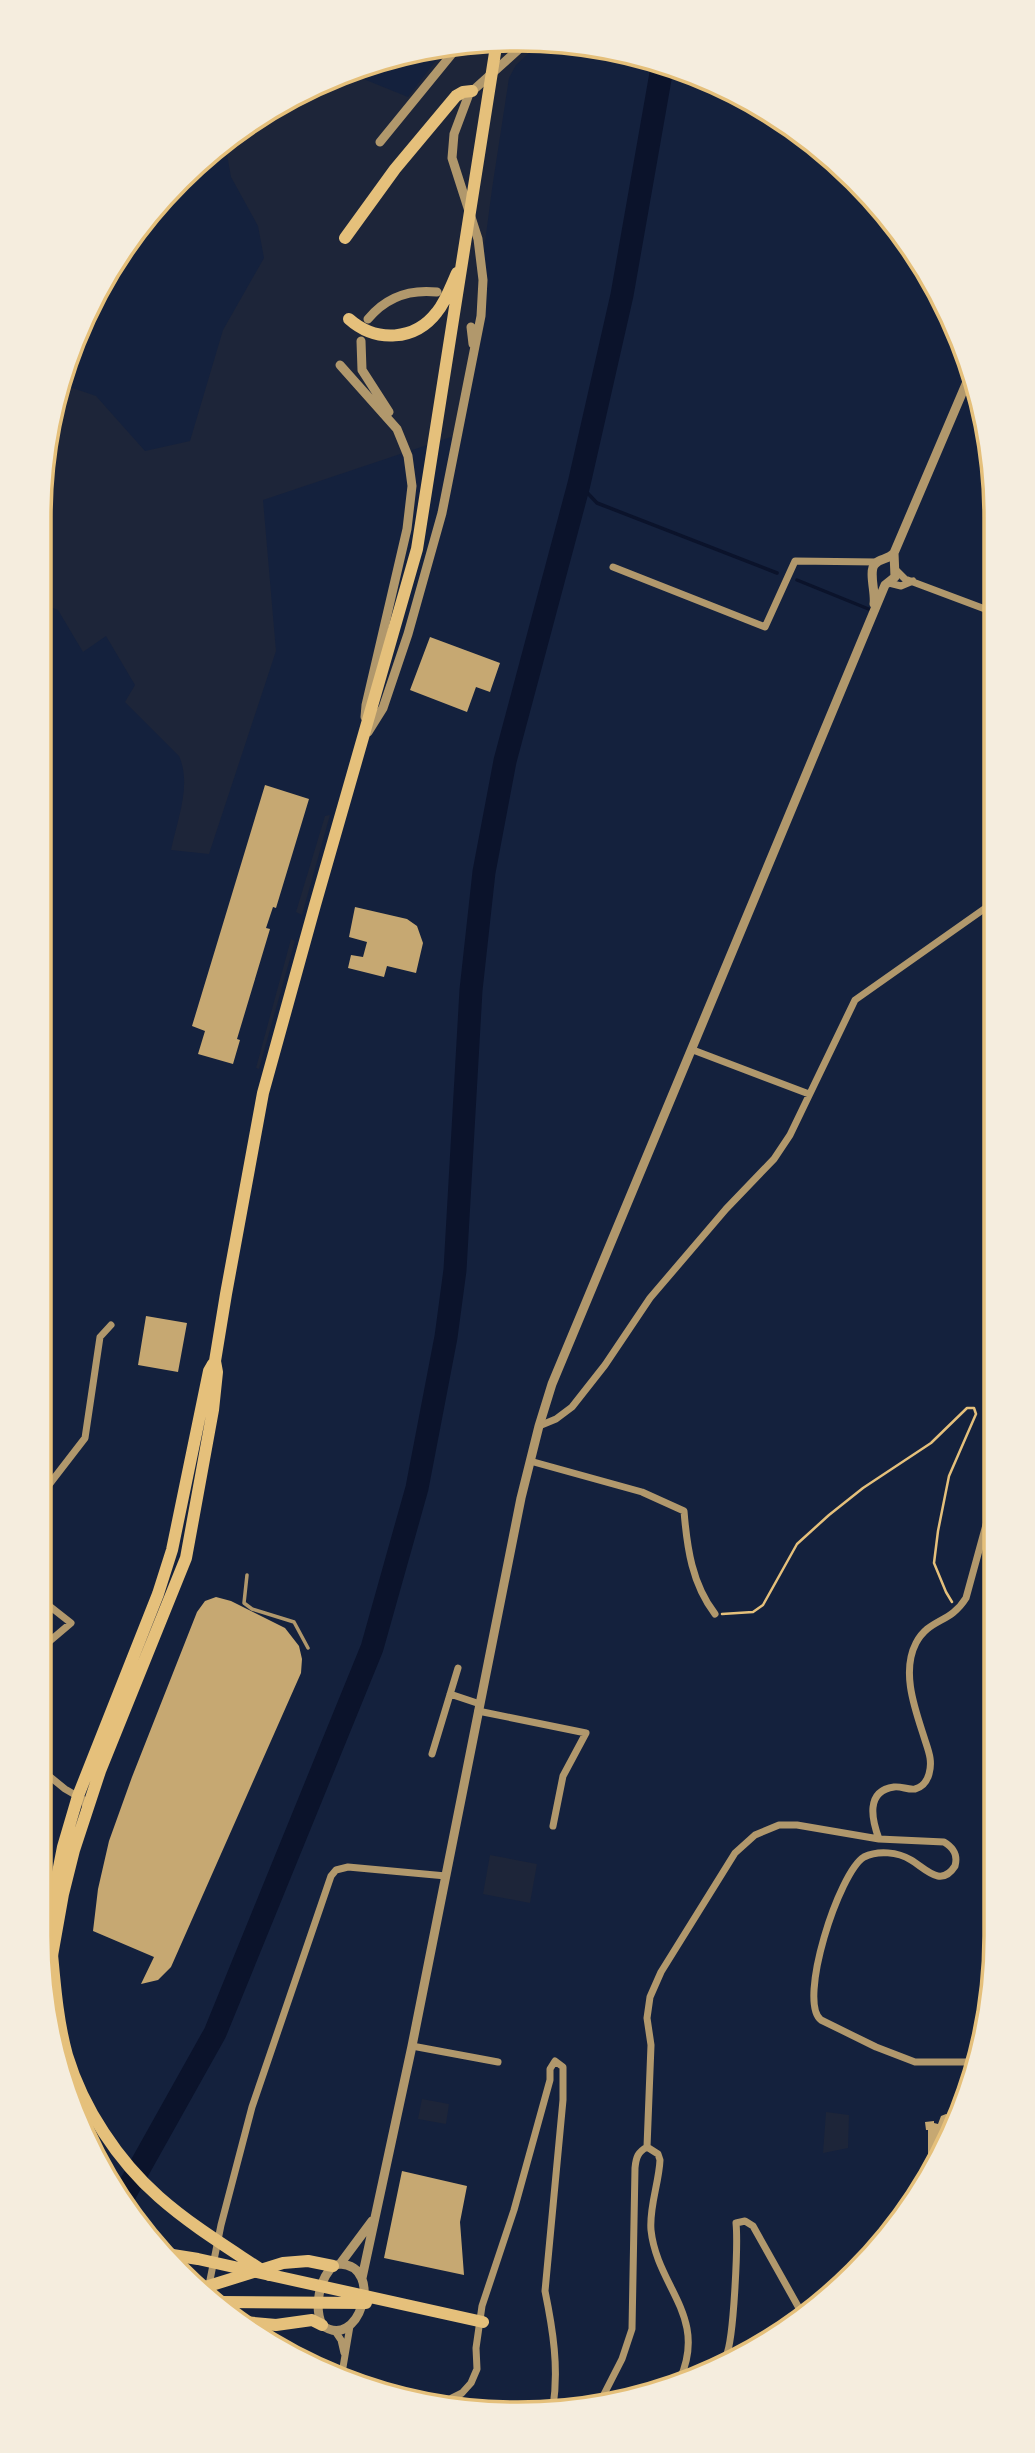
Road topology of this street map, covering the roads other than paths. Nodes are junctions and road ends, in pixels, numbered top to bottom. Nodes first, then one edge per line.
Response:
1 (517, 51) edge
2 (495, 52) edge
3 (450, 56) edge
4 (472, 91) junction
5 (380, 142) dead end
6 (345, 238) dead end
7 (464, 257) junction
8 (437, 292) dead end
9 (349, 319) dead end
10 (368, 319) dead end
11 (471, 327) dead end
12 (361, 341) dead end
13 (474, 352) junction
14 (340, 365) dead end
15 (965, 387) edge
16 (397, 429) junction
17 (894, 553) junction
18 (880, 561) junction
19 (613, 567) dead end
20 (895, 567) junction
21 (873, 579) junction
22 (914, 580) junction
23 (887, 584) junction
24 (874, 608) junction
25 (984, 608) edge
26 (365, 736) junction
27 (984, 910) edge
28 (693, 1050) junction
29 (810, 1094) junction
30 (111, 1325) dead end
31 (215, 1361) junction
32 (539, 1426) junction
33 (530, 1461) junction
34 (51, 1482) edge
35 (984, 1535) edge
36 (247, 1575) dead end
37 (51, 1607) edge
38 (715, 1614) road end
39 (51, 1640) edge
40 (308, 1648) dead end
41 (458, 1668) dead end
42 (450, 1695) junction
43 (479, 1708) junction
44 (432, 1754) dead end
45 (51, 1778) edge
46 (78, 1796) junction
47 (86, 1812) junction
48 (553, 1826) dead end
49 (879, 1839) junction
50 (446, 1877) junction
51 (51, 1927) edge
52 (51, 1939) edge
53 (54, 1988) edge
54 (412, 2046) junction
55 (498, 2062) dead end
56 (966, 2062) edge
57 (647, 2147) junction
58 (376, 2210) junction
59 (179, 2257) edge
60 (337, 2265) junction
61 (269, 2275) junction
62 (362, 2278) junction
63 (206, 2282) edge
64 (209, 2285) edge
65 (229, 2302) edge
66 (391, 2303) junction
67 (799, 2308) edge
68 (483, 2322) dead end
69 (257, 2323) edge
70 (322, 2325) junction
71 (350, 2326) junction
72 (335, 2331) junction
73 (727, 2353) edge
74 (344, 2360) junction
75 (343, 2368) edge
76 (683, 2372) edge
77 (604, 2394) edge
78 (453, 2397) edge
79 (553, 2400) edge

1 - 4 street
2 - 7 main road
3 - 5 street
4 - 6 main road
4 - 13 street
7 - 9 main road
7 - 26 main road
8 - 10 street
11 - 13 street
12 - 16 street
13 - 26 street
14 - 16 street
15 - 17 street
16 - 26 street
17 - 18 street
17 - 20 street
18 - 19 street
18 - 20 street
18 - 21 street
20 - 22 street
20 - 23 street
21 - 23 street
21 - 24 street
22 - 23 street
22 - 25 street
23 - 24 street
24 - 28 street
26 - 31 main road
27 - 29 street
28 - 29 street
28 - 32 street
29 - 32 street
30 - 34 street
31 - 46 main road
31 - 47 main road
32 - 33 street
33 - 38 street
33 - 43 street
35 - 49 street
36 - 40 lane
37 - 39 street
41 - 42 street
42 - 43 street
42 - 44 street
43 - 48 street
43 - 50 street
45 - 46 street
46 - 47 street
46 - 51 main road
47 - 52 main road
49 - 56 street
49 - 57 street
50 - 54 street
50 - 63 street
53 - 61 main road
54 - 55 street
54 - 58 street
57 - 76 street
57 - 77 street
58 - 60 street
58 - 62 street
59 - 61 main road
60 - 62 street
60 - 64 main road
60 - 70 street
61 - 66 main road
62 - 71 street
65 - 66 main road
66 - 68 main road
67 - 73 street
69 - 70 main road
70 - 72 street
71 - 72 street
71 - 74 street
72 - 74 street
74 - 75 street
78 - 79 street

